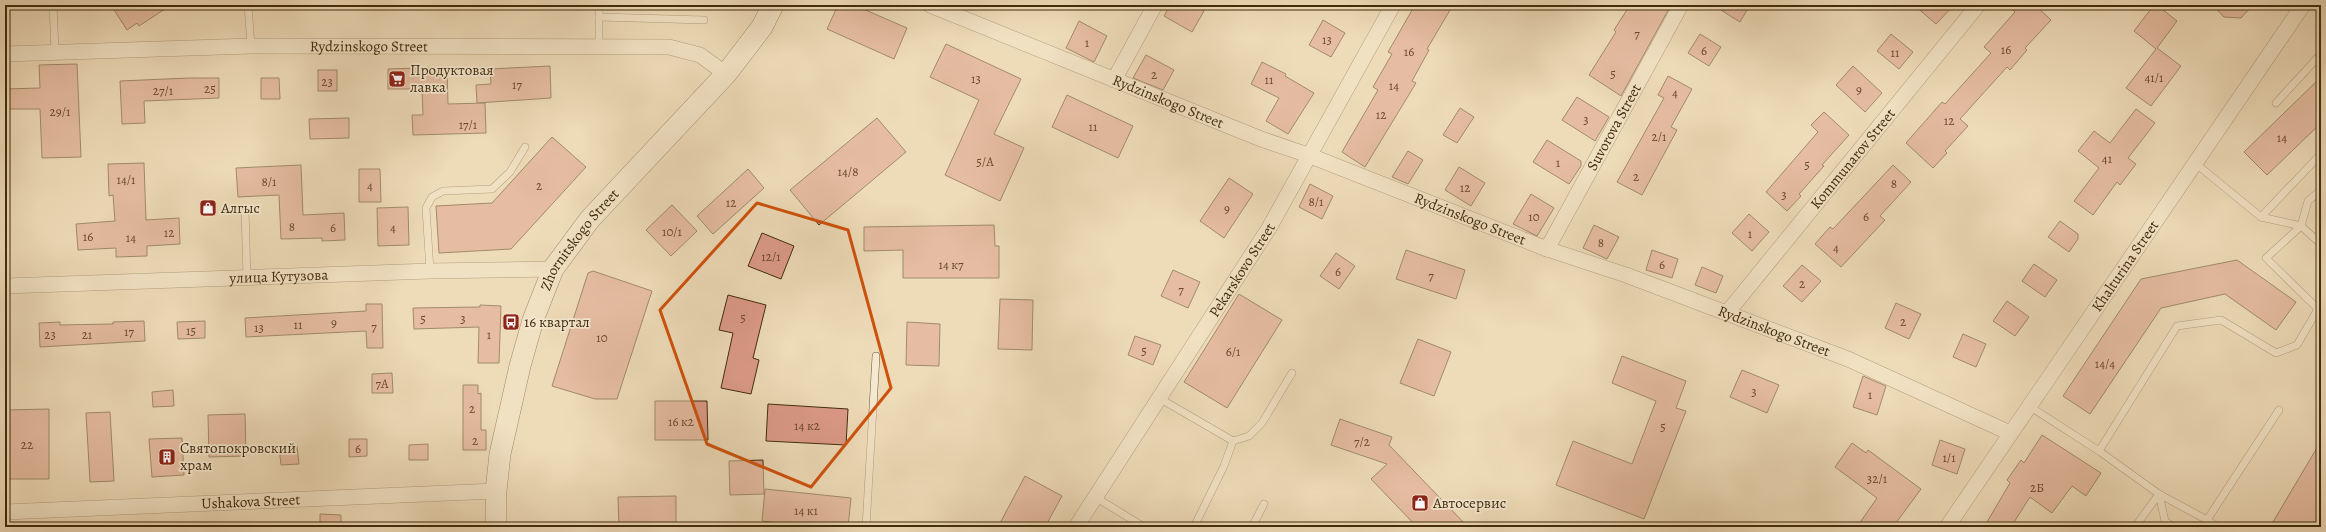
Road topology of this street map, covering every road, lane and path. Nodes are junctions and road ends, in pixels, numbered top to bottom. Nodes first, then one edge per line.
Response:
1 (53, 5) edge
2 (248, 5) edge
3 (599, 5) edge
4 (773, 5) edge
5 (930, 5) edge
6 (1155, 5) edge
7 (1393, 5) edge
8 (1681, 5) edge
9 (1978, 5) edge
10 (2303, 5) edge
11 (599, 17) junction
12 (704, 20) dead end
13 (251, 46) junction
14 (599, 46) junction
15 (55, 52) junction
16 (5, 54) edge
17 (2321, 54) edge
18 (726, 74) junction
19 (1114, 80) junction
20 (2276, 103) dead end
21 (525, 147) dead end
22 (2321, 154) edge
23 (1308, 155) junction
24 (2195, 163) junction
25 (2321, 190) edge
26 (245, 211) dead end
27 (2261, 217) junction
28 (2301, 226) junction
29 (2321, 244) edge
30 (1547, 249) junction
31 (552, 269) junction
32 (430, 271) junction
33 (247, 277) junction
34 (5, 286) edge
35 (1727, 313) junction
36 (876, 356) dead end
37 (1292, 373) dead end
38 (1159, 398) junction
39 (2028, 406) junction
40 (2279, 410) dead end
41 (2010, 434) junction
42 (1233, 441) junction
43 (2099, 451) junction
44 (496, 491) junction
45 (2159, 494) junction
46 (1095, 497) junction
47 (1264, 504) dead end
48 (5, 512) edge
49 (2207, 520) junction
50 (496, 527) edge
51 (866, 527) edge
52 (1076, 527) edge
53 (1144, 527) edge
54 (1194, 527) edge
55 (1252, 527) edge
56 (1947, 527) edge
57 (2135, 527) edge
58 (2173, 527) edge
59 (2218, 527) edge

1 - 15 lane
2 - 13 lane
3 - 11 lane
4 - 18 main road, Zhornitskogo Street
5 - 19 street, Rydzinskogo Street
6 - 19 street
7 - 23 street, Pekarskovo Street
8 - 30 street, Suvorova Street
9 - 35 street, Kommunarov Street
10 - 24 street, Khalturina Street
11 - 12 lane
11 - 14 lane
13 - 14 street, Rydzinskogo Street
13 - 15 street, Rydzinskogo Street
14 - 18 street, Rydzinskogo Street
15 - 16 street, Rydzinskogo Street
17 - 20 lane
18 - 31 main road, Zhornitskogo Street
19 - 23 street, Rydzinskogo Street
21 - 32 lane
22 - 27 lane
23 - 30 street, Rydzinskogo Street
23 - 38 street, Pekarskovo Street
24 - 27 lane
24 - 39 street, Khalturina Street
25 - 28 lane
26 - 33 lane
27 - 28 lane
28 - 29 lane
28 - 43 lane
30 - 35 street, Rydzinskogo Street
31 - 32 street, улица Кутузова
31 - 44 main road, Zhornitskogo Street
32 - 33 street, улица Кутузова
33 - 34 street, улица Кутузова
35 - 41 street, Rydzinskogo Street
36 - 51 lane
37 - 42 lane
38 - 42 lane
38 - 46 street, Pekarskovo Street
39 - 41 street, Khalturina Street
39 - 43 lane
40 - 49 lane
41 - 56 street, Khalturina Street
42 - 54 lane
43 - 45 lane
44 - 48 street, Ushakova Street
44 - 50 main road, Zhornitskogo Street
45 - 49 lane
45 - 57 lane
45 - 58 lane
46 - 52 street, Pekarskovo Street
46 - 53 lane
47 - 55 lane
49 - 59 lane

